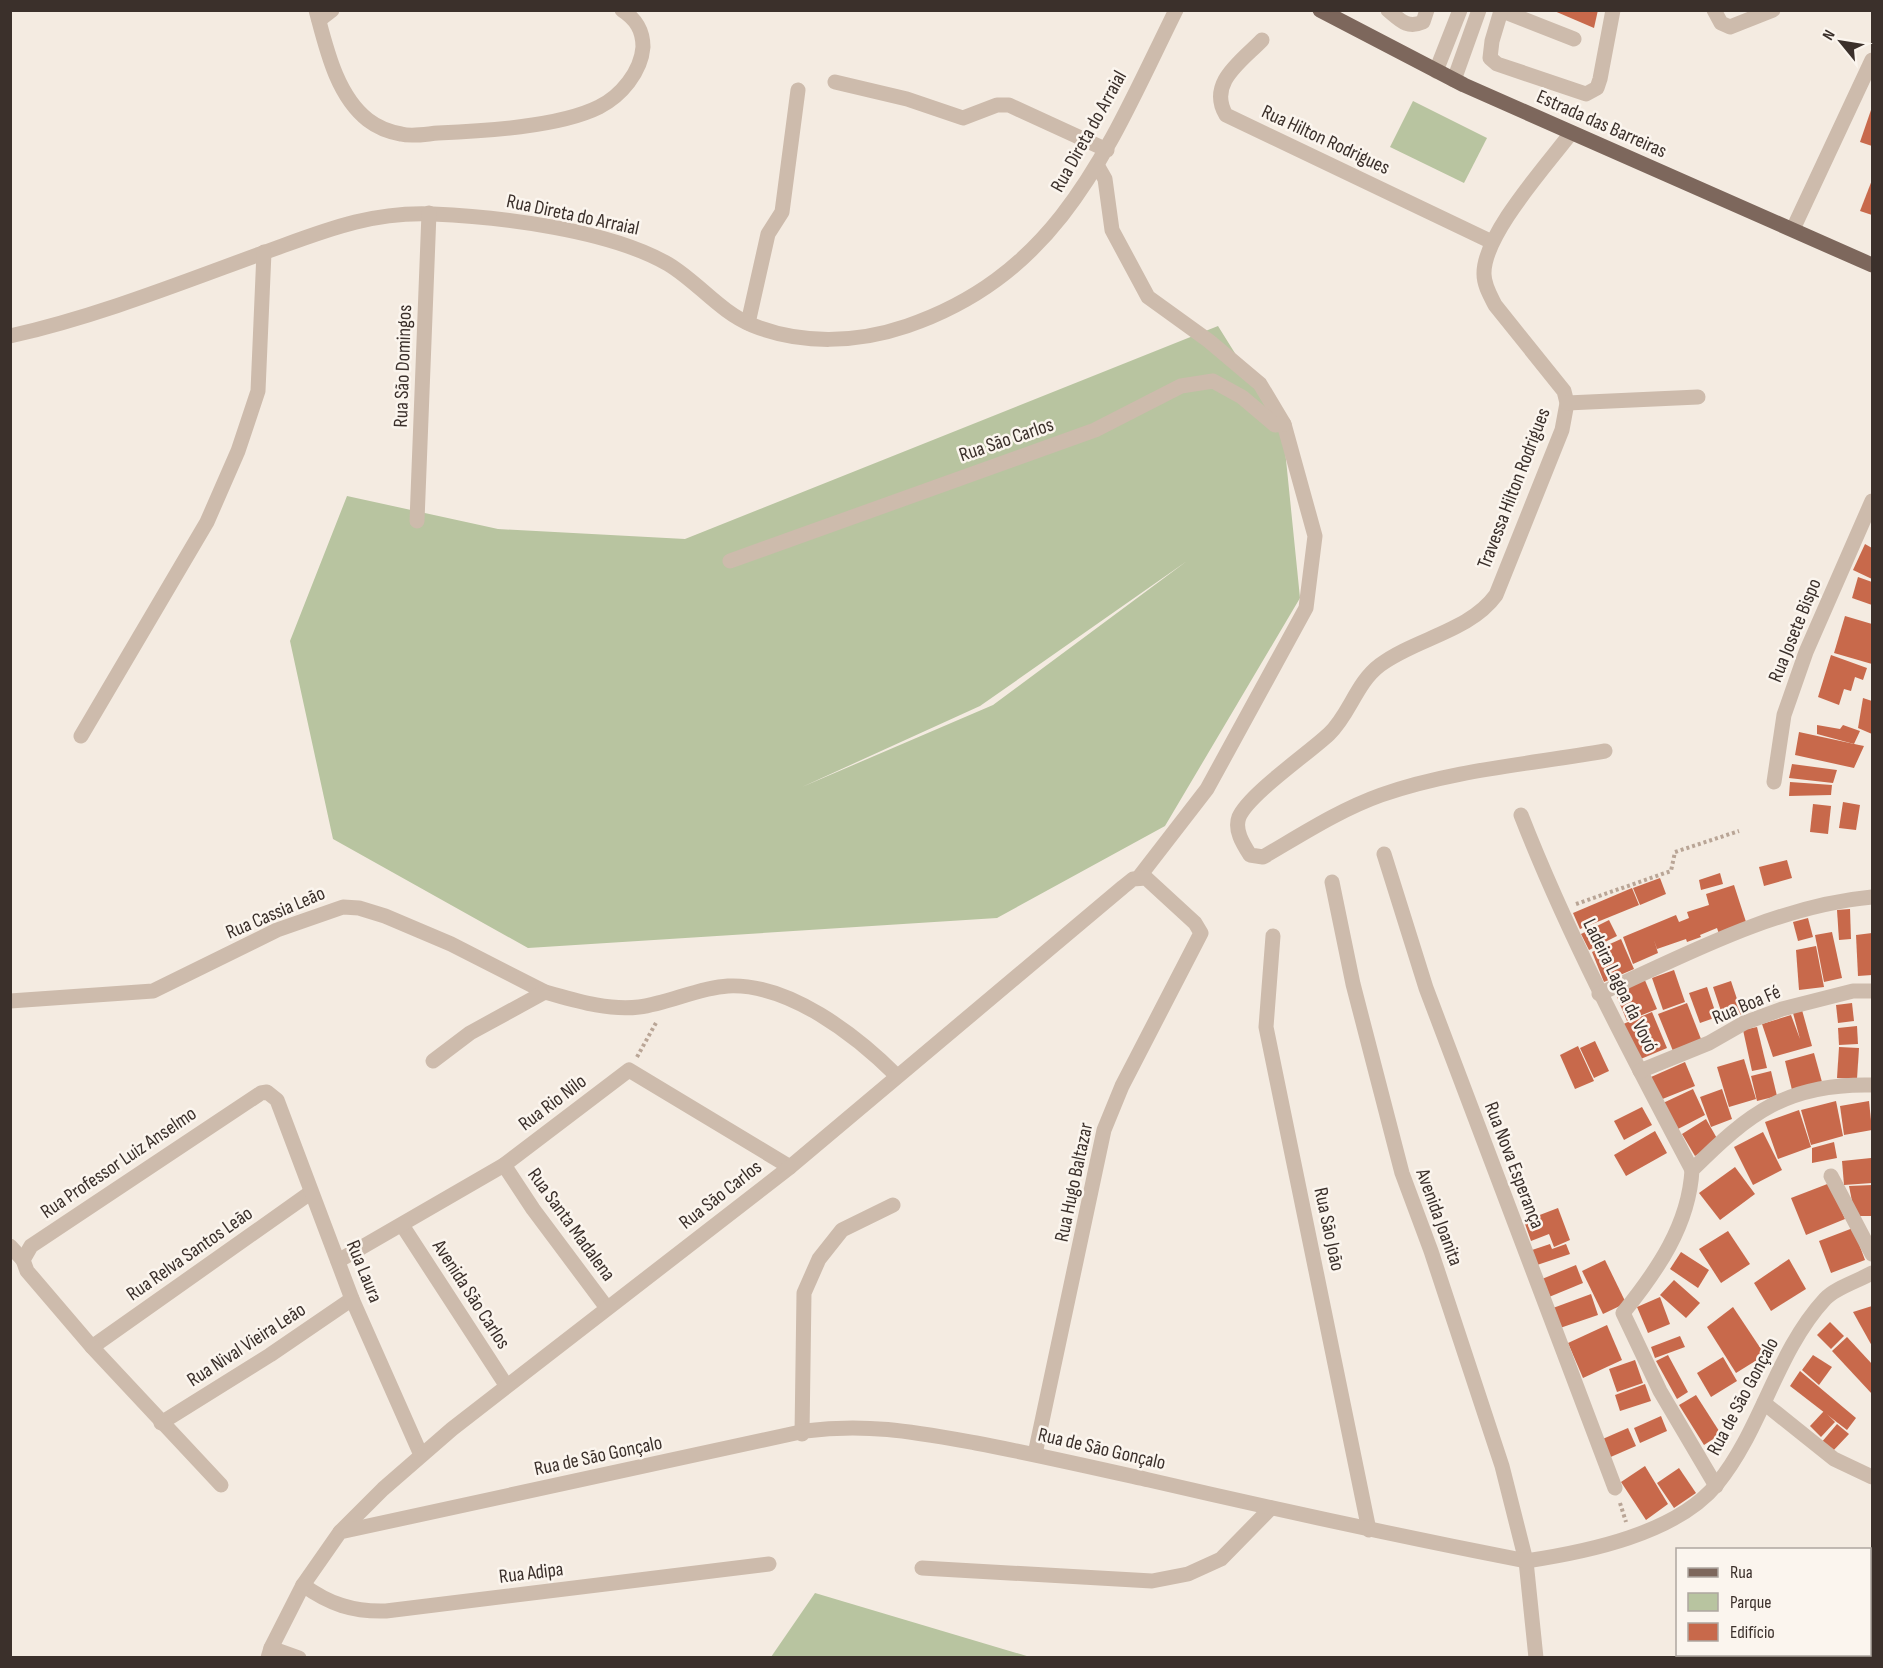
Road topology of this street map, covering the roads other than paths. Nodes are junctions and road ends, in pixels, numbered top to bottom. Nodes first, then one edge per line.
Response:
1 (332, 10) edge
2 (622, 10) edge
3 (1176, 10) edge
4 (1320, 10) edge
5 (1388, 10) edge
6 (1427, 10) edge
7 (1460, 10) edge
8 (1479, 10) edge
9 (1613, 10) edge
10 (1714, 10) edge
11 (1773, 10) edge
12 (1500, 11) edge
13 (318, 15) edge
14 (1574, 39) dead end
15 (1262, 40) dead end
16 (1872, 60) edge
17 (1436, 71) junction
18 (1454, 80) junction
19 (835, 82) dead end
20 (798, 90) dead end
21 (1571, 133) junction
22 (1107, 150) junction
23 (1097, 165) junction
24 (429, 213) junction
25 (1793, 229) junction
26 (1492, 242) junction
27 (264, 252) junction
28 (1872, 264) edge
29 (748, 323) junction
30 (10, 336) edge
31 (1698, 397) dead end
32 (1567, 403) junction
33 (1284, 424) junction
34 (1872, 501) edge
35 (417, 520) dead end
36 (730, 561) dead end
37 (81, 736) dead end
38 (1605, 752) dead end
39 (1774, 782) dead end
40 (1521, 814) dead end
41 (1384, 854) dead end
42 (1140, 877) junction
43 (1332, 882) dead end
44 (1872, 897) edge
45 (1273, 936) dead end
46 (1872, 991) edge
47 (545, 992) junction
48 (1599, 993) junction
49 (10, 1001) edge
50 (433, 1061) dead end
51 (1640, 1071) junction
52 (897, 1076) junction
53 (1872, 1085) edge
54 (277, 1100) joint
55 (504, 1165) junction
56 (790, 1167) junction
57 (1692, 1170) junction
58 (1832, 1176) dead end
59 (310, 1193) junction
60 (893, 1205) dead end
61 (402, 1225) junction
62 (10, 1246) edge
63 (1872, 1254) edge
64 (23, 1260) junction
65 (338, 1261) junction
66 (1872, 1273) edge
67 (352, 1299) junction
68 (607, 1308) junction
69 (92, 1347) junction
70 (506, 1385) junction
71 (1764, 1402) junction
72 (161, 1423) junction
73 (802, 1434) junction
74 (1035, 1454) junction
75 (421, 1455) junction
76 (1872, 1478) edge
77 (221, 1485) dead end
78 (1716, 1486) junction
79 (1615, 1488) road end
80 (1270, 1508) junction
81 (1369, 1530) junction
82 (340, 1532) junction
83 (1526, 1561) junction
84 (769, 1564) dead end
85 (922, 1568) dead end
86 (303, 1585) junction
87 (270, 1653) edge
88 (299, 1658) edge
89 (1536, 1658) edge

1 - 13 street
2 - 13 street
3 - 22 street, Rua Direta do Arraial
4 - 17 main road, Estrada das Barreiras
5 - 6 street
7 - 17 street
8 - 18 street
9 - 12 street
10 - 11 street
12 - 14 street
15 - 26 street, Rua Hilton Rodrigues
16 - 25 street
17 - 18 main road, Estrada das Barreiras
18 - 21 main road, Estrada das Barreiras
19 - 22 street
20 - 29 street
21 - 25 main road, Estrada das Barreiras
21 - 26 street, Travessa Hilton Rodrigues
22 - 23 street, Rua Direta do Arraial
23 - 29 street, Rua Direta do Arraial
23 - 33 street
24 - 27 street, Rua Direta do Arraial
24 - 29 street, Rua Direta do Arraial
24 - 35 street, Rua São Domingos
25 - 28 main road, Estrada das Barreiras
26 - 32 street, Travessa Hilton Rodrigues
27 - 30 street, Rua Direta do Arraial
27 - 37 street
31 - 32 street
32 - 38 street, Travessa Hilton Rodrigues
33 - 36 street, Rua São Carlos
33 - 42 street
34 - 39 street, Rua Josete Bispo
40 - 48 street, Ladeira Lagoa da Vovó
41 - 79 street, Rua Nova Esperança
42 - 52 street, Rua São Carlos
42 - 74 street, Rua Hugo Baltazar
43 - 83 street, Avenida Joanita
44 - 48 street
45 - 81 street, Rua São João
46 - 51 street, Rua Boa Fé
47 - 49 street, Rua Cassia Leão
47 - 50 street
47 - 52 street, Rua Cassia Leão
48 - 51 street, Ladeira Lagoa da Vovó
51 - 57 street, Ladeira Lagoa da Vovó
52 - 56 street, Rua São Carlos
53 - 57 street
54 - 59 street, Rua Laura
54 - 64 street, Rua Professor Luiz Anselmo
55 - 56 street, Rua Rio Nilo
55 - 61 street, Rua Rio Nilo
55 - 68 street, Rua Santa Madalena
56 - 68 street, Rua São Carlos
57 - 78 street
58 - 63 street
59 - 65 street, Rua Laura
59 - 69 street, Rua Relva Santos Leão
60 - 73 street
61 - 65 street, Rua Rio Nilo
61 - 70 street, Avenida São Carlos
62 - 64 street
64 - 69 street
65 - 67 street, Rua Laura
66 - 71 street, Rua de São Gonçalo
67 - 72 street, Rua Nival Vieira Leão
67 - 75 street, Rua Laura
68 - 70 street, Rua São Carlos
69 - 72 street
70 - 75 street, Rua São Carlos
71 - 76 street
71 - 78 street, Rua de São Gonçalo
72 - 77 street
73 - 74 street, Rua de São Gonçalo
73 - 82 street, Rua de São Gonçalo
74 - 80 street, Rua de São Gonçalo
75 - 82 street, Rua São Carlos
78 - 83 street, Rua de São Gonçalo
80 - 81 street, Rua de São Gonçalo
80 - 85 street
81 - 83 street, Rua de São Gonçalo
82 - 86 street
83 - 89 street, Avenida Joanita
84 - 86 street, Rua Adipa
86 - 87 street
87 - 88 street

